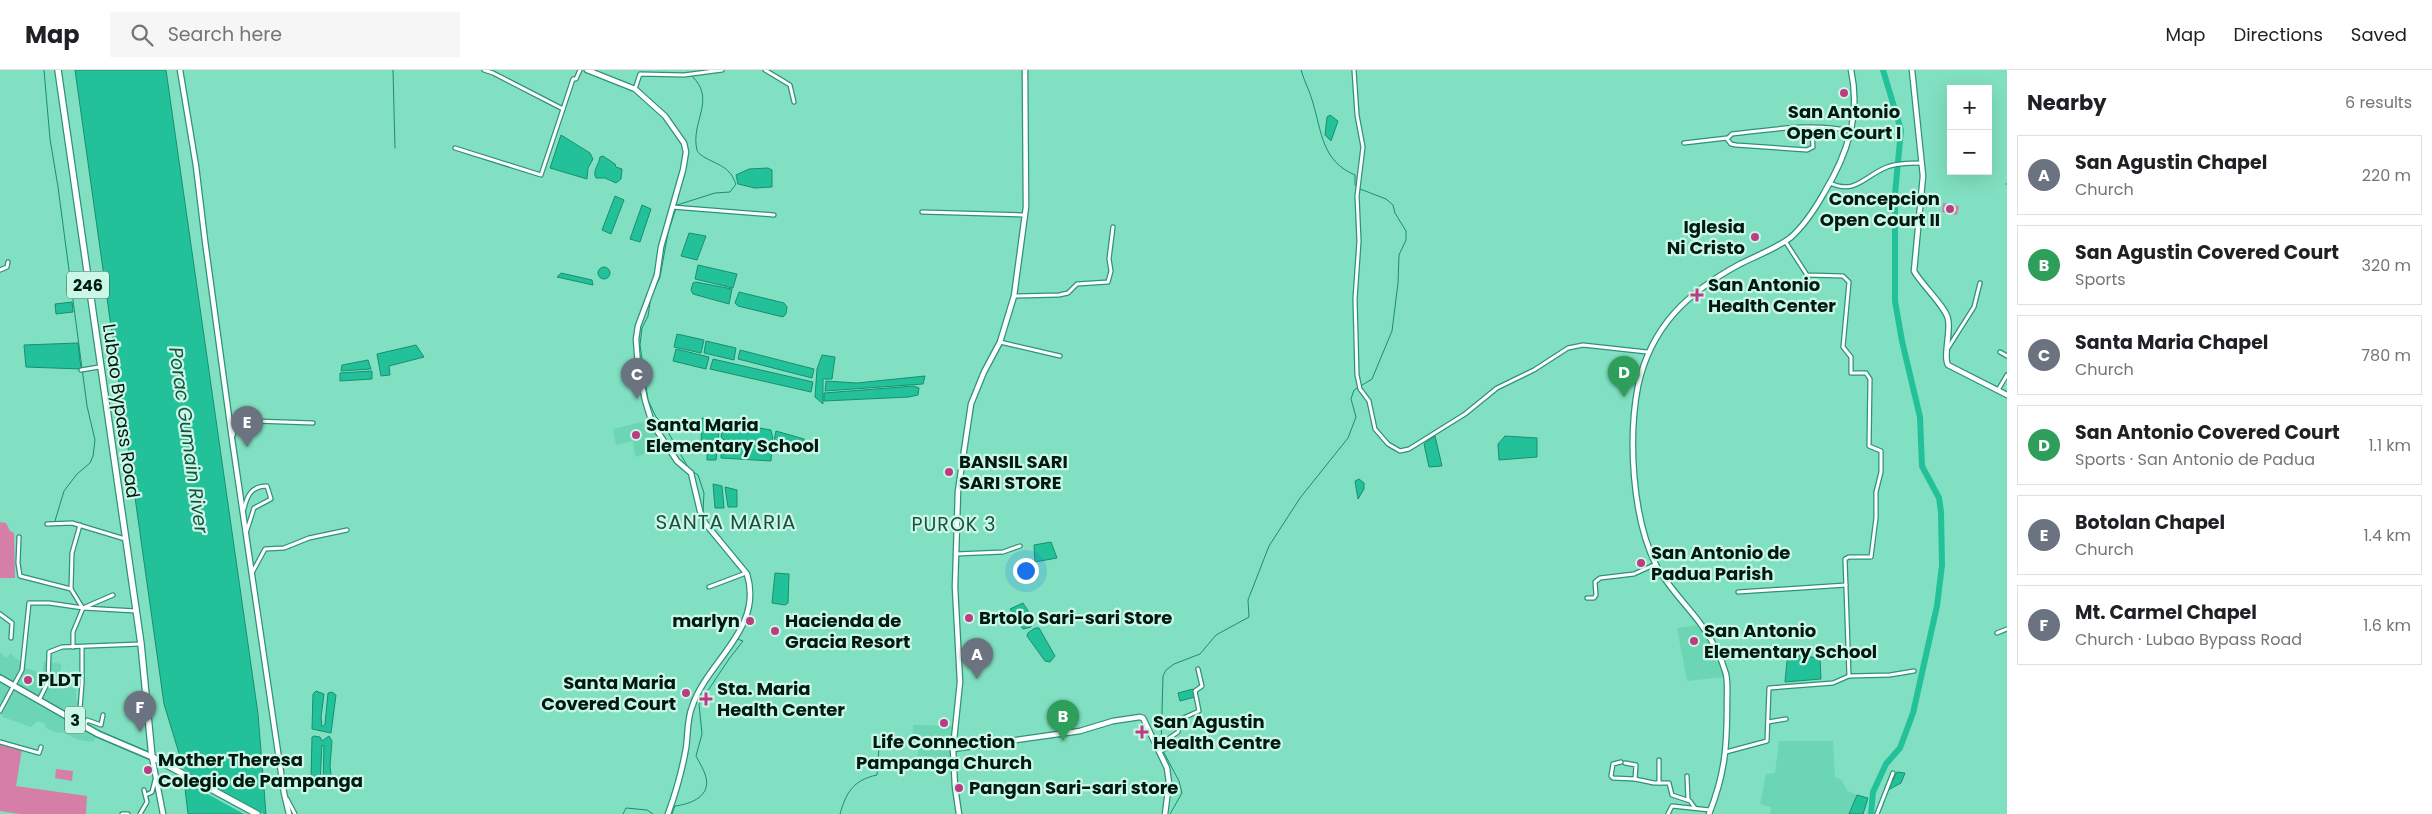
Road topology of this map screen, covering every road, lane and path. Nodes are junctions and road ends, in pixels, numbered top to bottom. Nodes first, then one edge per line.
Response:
1 (58, 70) edge
2 (180, 70) edge
3 (484, 70) edge
4 (580, 70) edge
5 (587, 70) edge
6 (722, 70) edge
7 (765, 70) edge
8 (1024, 70) edge
9 (1354, 70) edge
10 (1851, 70) edge
11 (1912, 70) edge
12 (635, 89) junction
13 (794, 102) dead end
14 (563, 109) junction
15 (1812, 127) junction
16 (1851, 131) junction
17 (1727, 138) junction
18 (1684, 143) dead end
19 (455, 148) dead end
20 (1922, 163) junction
21 (1830, 183) junction
22 (672, 207) junction
23 (922, 212) dead end
24 (774, 215) dead end
25 (1024, 215) junction
26 (1113, 227) dead end
27 (1784, 241) junction
28 (8, 262) dead end
29 (0, 270) edge
30 (1980, 283) dead end
31 (1014, 296) junction
32 (1000, 342) junction
33 (1948, 348) junction
34 (1648, 352) junction
35 (2000, 352) dead end
36 (1060, 356) dead end
37 (2007, 356) edge
38 (100, 367) junction
39 (83, 370) dead end
40 (2007, 375) edge
41 (1998, 391) junction
42 (2007, 395) edge
43 (313, 423) dead end
44 (232, 439) junction
45 (243, 510) junction
46 (47, 524) dead end
47 (80, 525) junction
48 (347, 530) dead end
49 (246, 534) junction
50 (19, 537) dead end
51 (125, 539) junction
52 (1020, 546) dead end
53 (955, 554) junction
54 (1656, 564) junction
55 (252, 573) junction
56 (746, 573) junction
57 (1846, 585) junction
58 (709, 587) dead end
59 (71, 589) junction
60 (1738, 592) dead end
61 (112, 595) dead end
62 (1587, 598) dead end
63 (83, 608) junction
64 (136, 611) junction
65 (0, 614) edge
66 (2007, 629) edge
67 (1997, 633) dead end
68 (11, 638) dead end
69 (141, 644) junction
70 (73, 647) junction
71 (82, 647) junction
72 (1198, 668) dead end
73 (1914, 671) dead end
74 (1849, 676) junction
75 (0, 678) edge
76 (14, 686) junction
77 (39, 700) junction
78 (0, 711) edge
79 (103, 715) dead end
80 (1786, 719) dead end
81 (1768, 722) junction
82 (82, 724) junction
83 (0, 742) edge
84 (40, 747) dead end
85 (953, 749) junction
86 (1160, 751) junction
87 (1726, 752) junction
88 (152, 757) junction
89 (1659, 760) dead end
90 (162, 763) junction
91 (156, 771) junction
92 (1893, 773) dead end
93 (1687, 776) dead end
94 (1635, 780) junction
95 (1659, 783) junction
96 (144, 790) dead end
97 (284, 793) junction
98 (146, 795) junction
99 (1688, 800) junction
100 (1695, 808) junction
101 (1710, 812) edge
102 (122, 814) edge
103 (128, 814) edge
104 (140, 814) edge
105 (163, 814) edge
106 (249, 814) edge
107 (257, 814) edge
108 (289, 814) edge
109 (295, 814) edge
110 (668, 814) edge
111 (959, 814) edge
112 (1165, 814) edge
113 (1668, 814) edge
114 (1877, 814) edge

1 - 38 highway, Lubao Bypass Road / 246
2 - 44 street
3 - 14 street
4 - 14 street
5 - 12 street
6 - 12 street
7 - 13 street
8 - 25 street
9 - 34 street
10 - 16 street
11 - 20 street
12 - 22 street
14 - 19 street
15 - 16 street
15 - 17 street
15 - 17 street
16 - 21 street
17 - 18 street
20 - 21 street
20 - 33 street
21 - 27 street
22 - 24 street
22 - 56 street
23 - 25 street
25 - 31 street
26 - 31 street
27 - 34 street
27 - 57 street
28 - 29 street
30 - 33 street
31 - 32 street
32 - 36 street
32 - 53 street
33 - 41 street
34 - 54 street
35 - 37 street
38 - 39 street
38 - 51 highway, Lubao Bypass Road / 246
40 - 41 street
41 - 42 street
43 - 44 street
44 - 45 street
45 - 49 street
45 - 49 street
46 - 47 street
47 - 51 street
47 - 59 street
48 - 55 street
49 - 55 street
50 - 59 street
51 - 64 highway, Lubao Bypass Road
52 - 53 street
53 - 85 street
54 - 62 street
54 - 87 street
55 - 97 street
56 - 58 street
56 - 110 street
57 - 60 street
57 - 74 street
59 - 63 street
61 - 63 street
63 - 64 street
63 - 70 street
63 - 76 street
64 - 69 highway, Lubao Bypass Road
65 - 68 street
66 - 67 street
69 - 71 street
69 - 88 highway, Lubao Bypass Road
70 - 71 street
70 - 77 street
71 - 82 street
72 - 86 street
73 - 74 street
74 - 81 street
75 - 76 main road, 3
76 - 77 main road, 3
76 - 78 street
77 - 82 main road, 3
79 - 82 street
80 - 81 street
81 - 87 street
82 - 88 main road, 3
83 - 84 street
85 - 86 street
85 - 111 street
86 - 112 street
87 - 101 street
88 - 90 highway, 3
88 - 91 street
89 - 95 street
90 - 106 highway, 3
90 - 107 highway, 3
91 - 98 street
91 - 105 street
92 - 114 street
93 - 99 street
94 - 94 street
94 - 95 street
95 - 99 street
96 - 98 street
97 - 108 street
97 - 109 street
98 - 104 street
99 - 100 street
100 - 101 street
100 - 113 street
102 - 103 street

